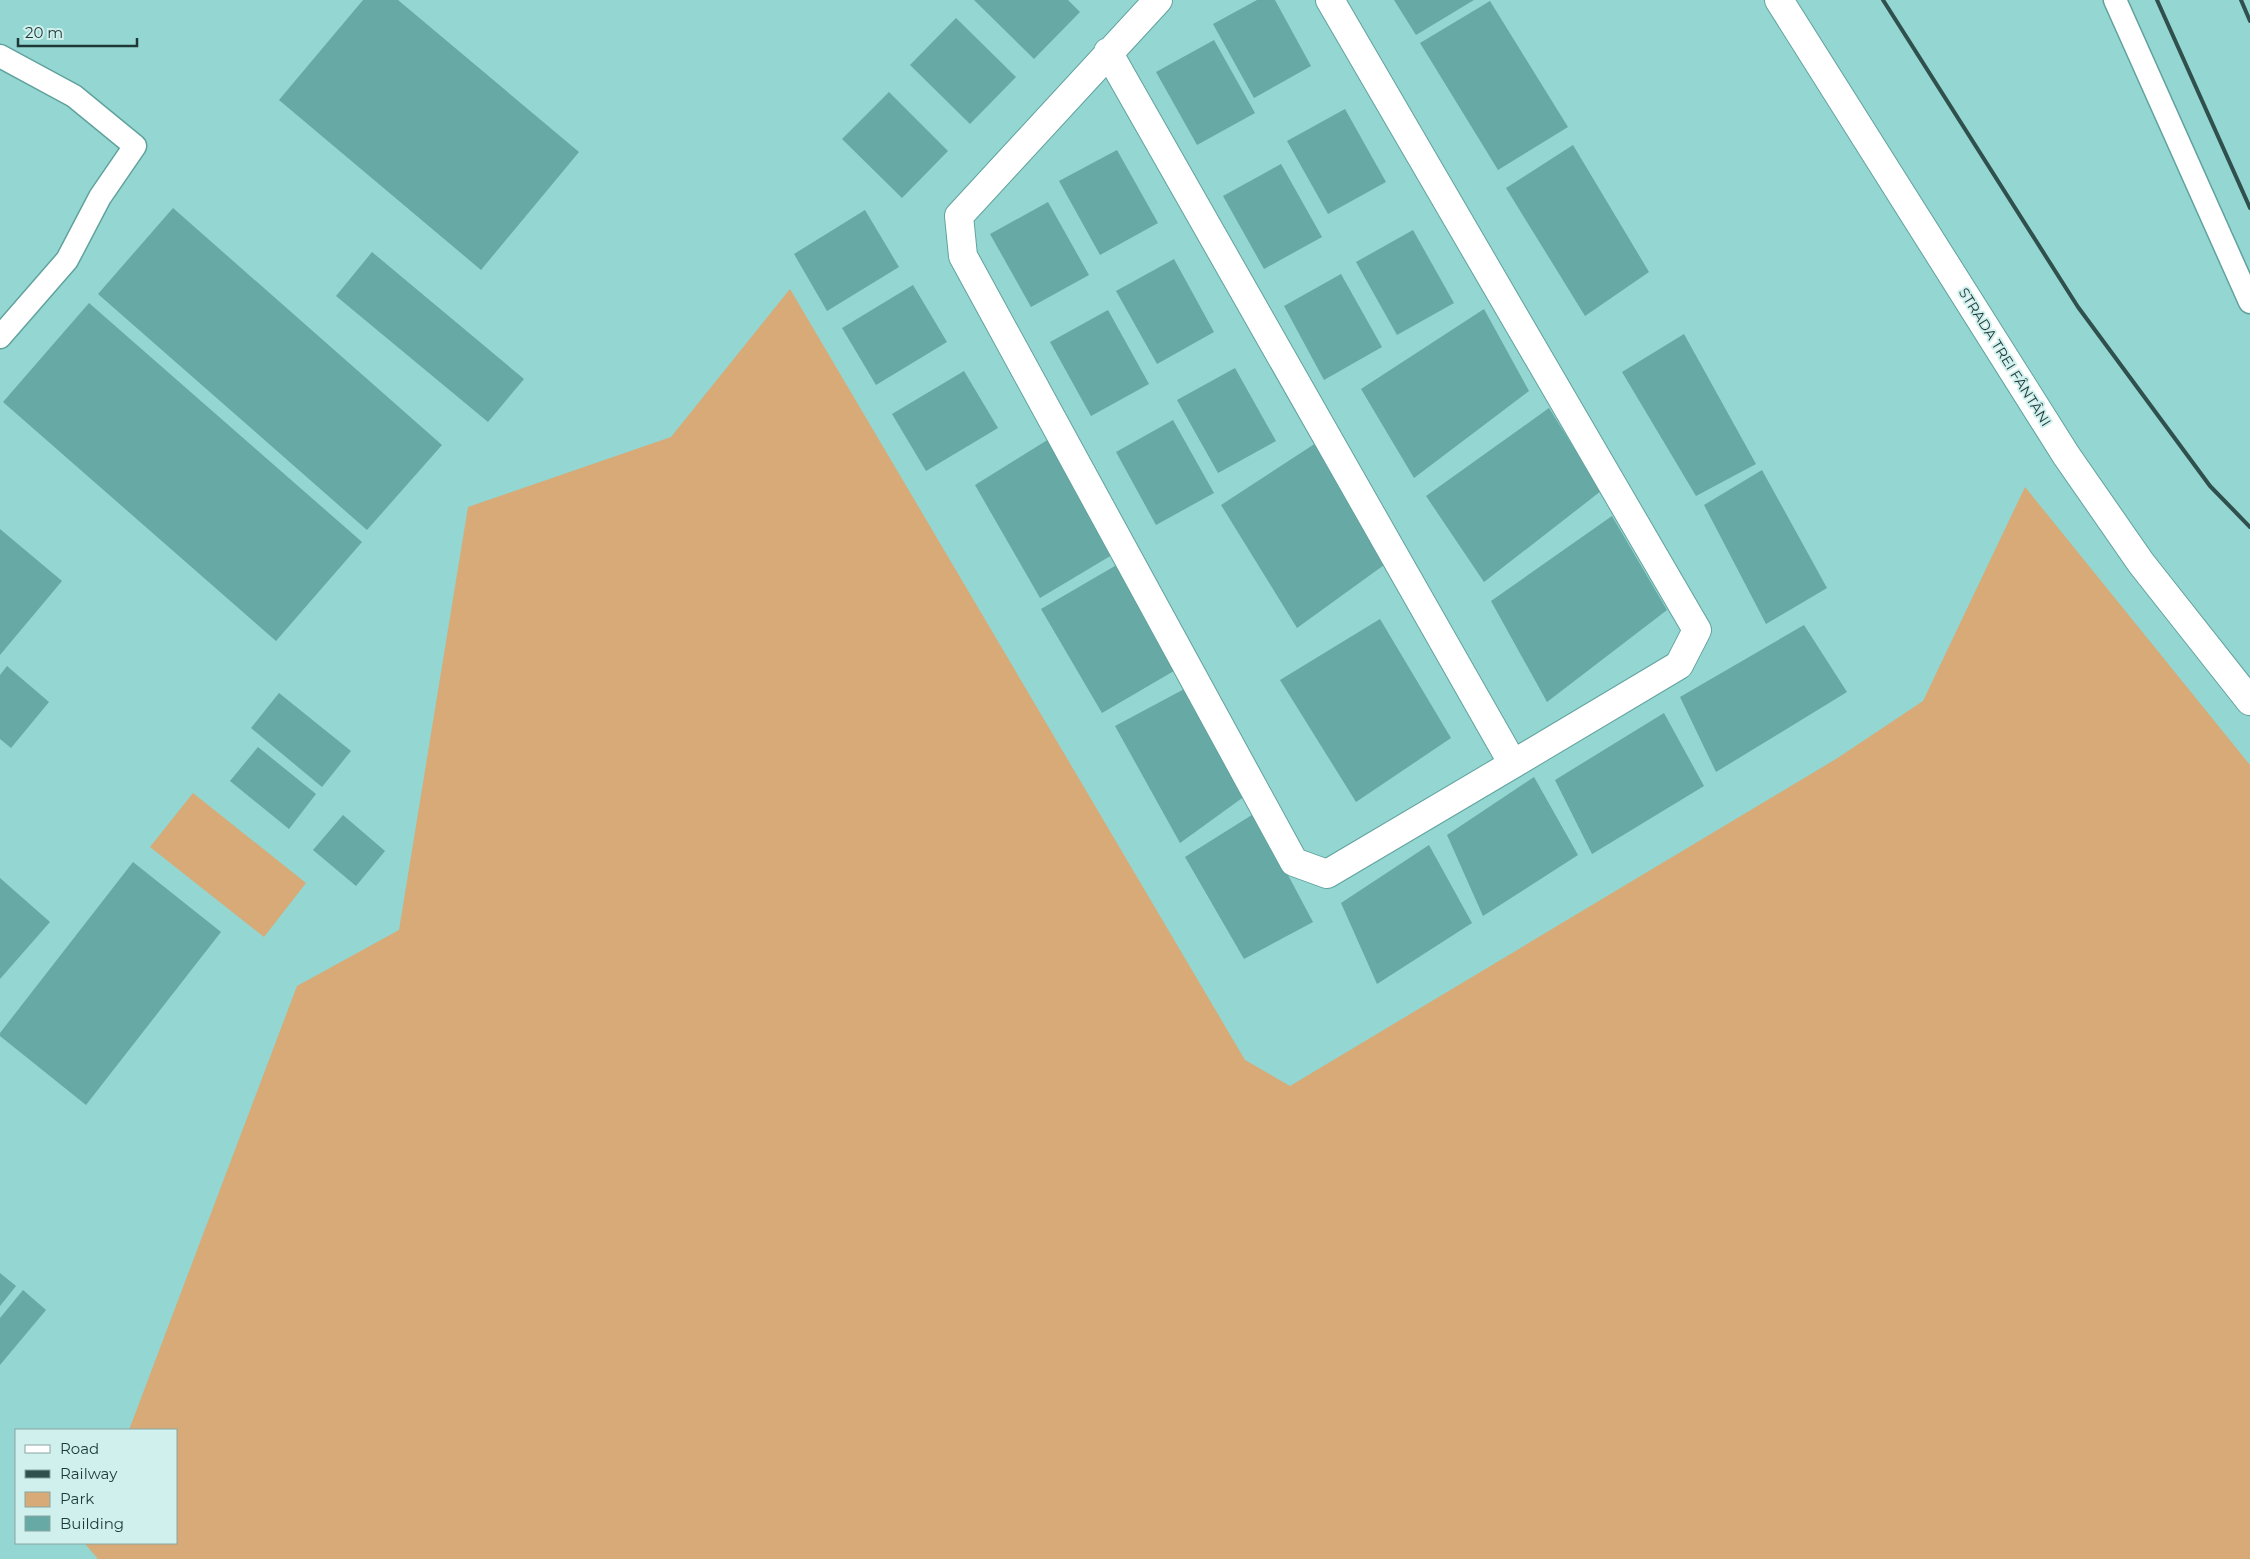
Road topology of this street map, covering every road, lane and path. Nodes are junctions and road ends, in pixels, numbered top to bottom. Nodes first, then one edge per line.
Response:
1 (1158, 0) edge
2 (1330, 0) edge
3 (1779, 0) edge
4 (2115, 0) edge
5 (1108, 52) junction
6 (0, 56) edge
7 (2250, 302) edge
8 (0, 337) edge
9 (2250, 701) edge
10 (1513, 764) junction

1 - 5 street
2 - 10 street
3 - 9 street, STRADA TREI FÂNTÂNI
4 - 7 lane
5 - 10 street
5 - 10 street
6 - 8 lane

